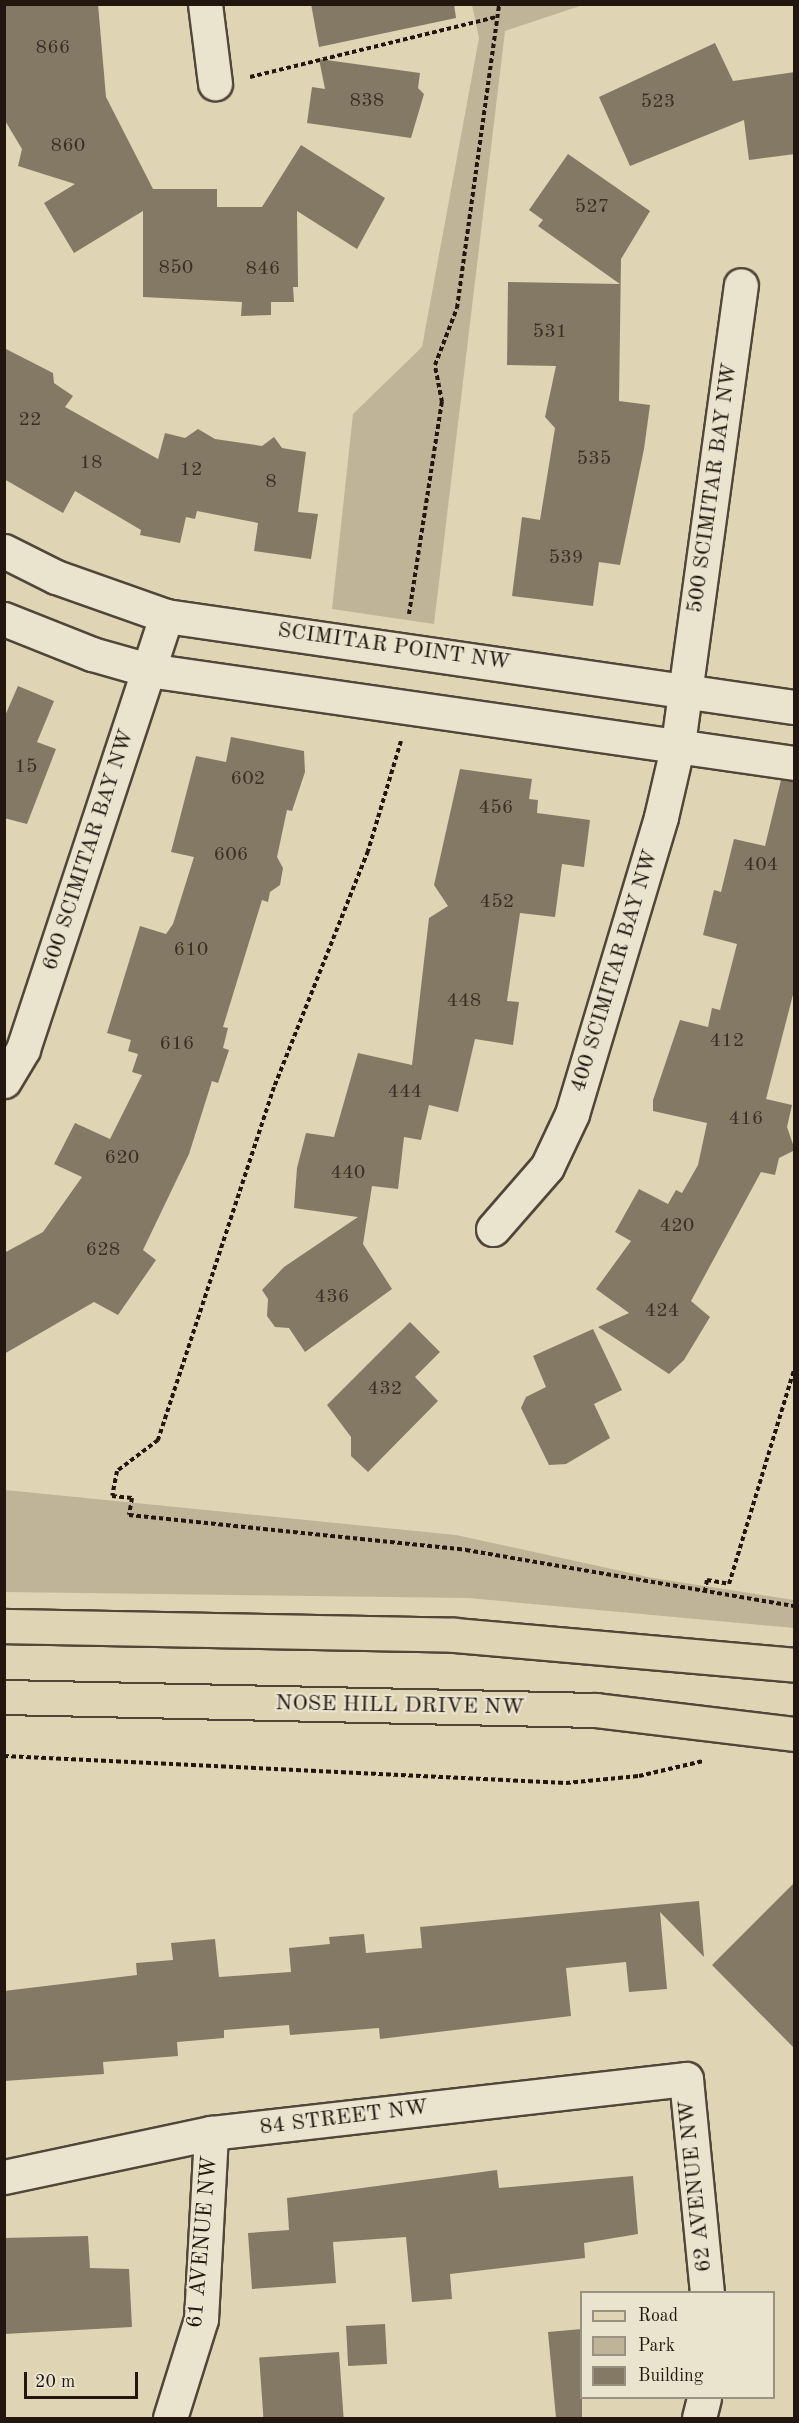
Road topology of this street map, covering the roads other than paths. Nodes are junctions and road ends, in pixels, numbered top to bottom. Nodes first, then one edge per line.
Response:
1 (205, 4) edge
2 (215, 83) road end
3 (741, 285) dead end
4 (4, 551) edge
5 (166, 616) junction
6 (4, 619) edge
7 (148, 670) junction
8 (685, 690) junction
9 (795, 707) edge
10 (678, 744) junction
11 (795, 763) edge
12 (4, 1082) edge
13 (493, 1229) dead end
14 (4, 1626) edge
15 (795, 1665) edge
16 (4, 1697) edge
17 (795, 1734) edge
18 (686, 2079) joint
19 (211, 2133) junction
20 (4, 2176) edge
21 (707, 2291) edge
22 (704, 2399) edge
23 (170, 2418) edge
24 (699, 2418) edge

1 - 2 street
3 - 8 street, 500 SCIMITAR BAY NW
4 - 5 street, SCIMITAR POINT NW
5 - 7 street, 600 SCIMITAR BAY NW
5 - 8 street, SCIMITAR POINT NW
6 - 7 street
7 - 10 street
7 - 12 street, 600 SCIMITAR BAY NW
8 - 9 street, SCIMITAR POINT NW
8 - 10 street, 400 SCIMITAR BAY NW
10 - 11 street
10 - 13 street, 400 SCIMITAR BAY NW
14 - 15 main road
16 - 17 main road, NOSE HILL DRIVE NW
18 - 19 street, 84 STREET NW
18 - 21 street, 62 AVENUE NW
19 - 20 street, 84 STREET NW
19 - 23 street, 61 AVENUE NW
22 - 24 street

